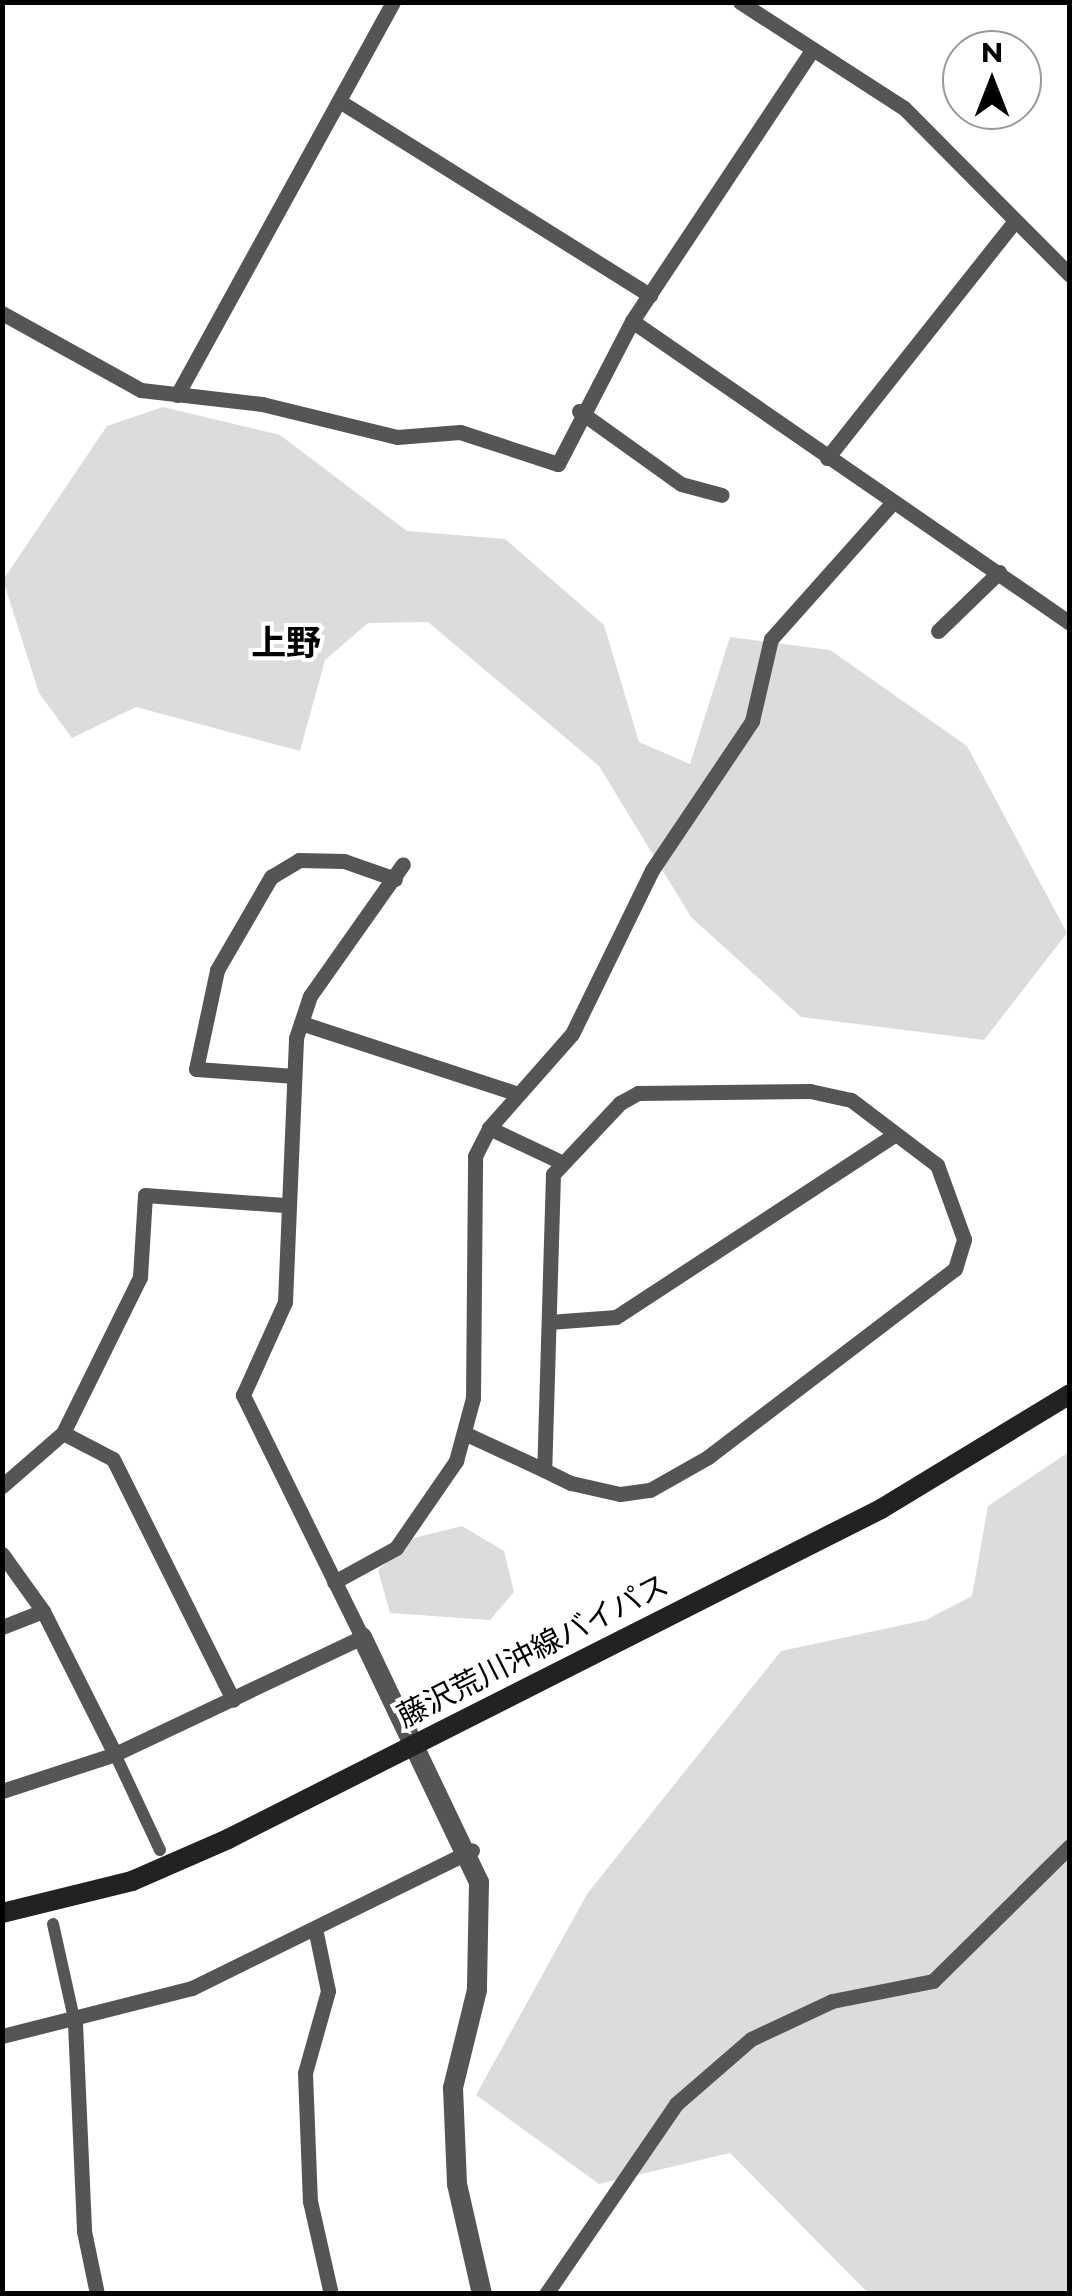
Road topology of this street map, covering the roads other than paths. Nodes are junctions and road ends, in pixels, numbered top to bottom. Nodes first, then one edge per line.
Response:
1 (393, 2) edge
2 (740, 2) edge
3 (812, 50) junction
4 (344, 104) junction
5 (1014, 222) junction
6 (1070, 275) edge
7 (650, 295) junction
8 (2, 312) edge
9 (632, 321) junction
10 (177, 395) junction
11 (579, 411) junction
12 (827, 458) junction
13 (722, 495) dead end
14 (893, 502) junction
15 (999, 572) junction
16 (1070, 624) edge
17 (938, 631) dead end
18 (403, 864) dead end
19 (395, 879) junction
20 (302, 1023) junction
21 (294, 1076) junction
22 (515, 1093) junction
23 (489, 1128) junction
24 (896, 1134) junction
25 (558, 1160) junction
26 (285, 1205) junction
27 (549, 1322) junction
28 (1070, 1394) edge
29 (64, 1433) junction
30 (464, 1433) junction
31 (544, 1470) junction
32 (2, 1486) edge
33 (2, 1554) edge
34 (334, 1582) junction
35 (43, 1610) junction
36 (2, 1628) edge
37 (362, 1637) junction
38 (232, 1700) junction
39 (418, 1744) junction
40 (115, 1754) junction
41 (2, 1791) edge
42 (1070, 1846) edge
43 (160, 1850) dead end
44 (472, 1850) junction
45 (2, 1912) edge
46 (52, 1924) dead end
47 (315, 1928) junction
48 (75, 2023) junction
49 (2, 2036) edge
50 (97, 2294) edge
51 (331, 2294) edge
52 (482, 2294) edge
53 (546, 2294) edge

1 - 4 street
2 - 3 street
3 - 5 street
3 - 7 street
4 - 7 street
4 - 10 street
5 - 6 street
5 - 12 street
7 - 9 street
8 - 10 street
9 - 11 street
9 - 12 street
10 - 11 street
11 - 13 street
12 - 14 street
14 - 15 street
14 - 22 street
15 - 16 street
15 - 17 street
18 - 19 street
19 - 20 street
19 - 21 street
20 - 21 street
20 - 22 street
21 - 26 street
22 - 23 street
23 - 25 street
23 - 30 street
24 - 25 street
24 - 27 street
24 - 31 street
25 - 27 street
26 - 29 street
26 - 34 street
27 - 31 street
28 - 39 main road, 藤沢荒川沖線バイパス
29 - 32 street
29 - 38 street
30 - 31 street
30 - 34 street
33 - 35 street
34 - 37 street
35 - 36 street
35 - 40 street
37 - 38 street
37 - 39 street
38 - 40 street
39 - 44 street
39 - 45 main road, 藤沢荒川沖線バイパス
40 - 41 street
40 - 43 street
42 - 53 street
44 - 47 street
44 - 52 street
46 - 48 street
47 - 48 street
47 - 51 street
48 - 49 street
48 - 50 street

